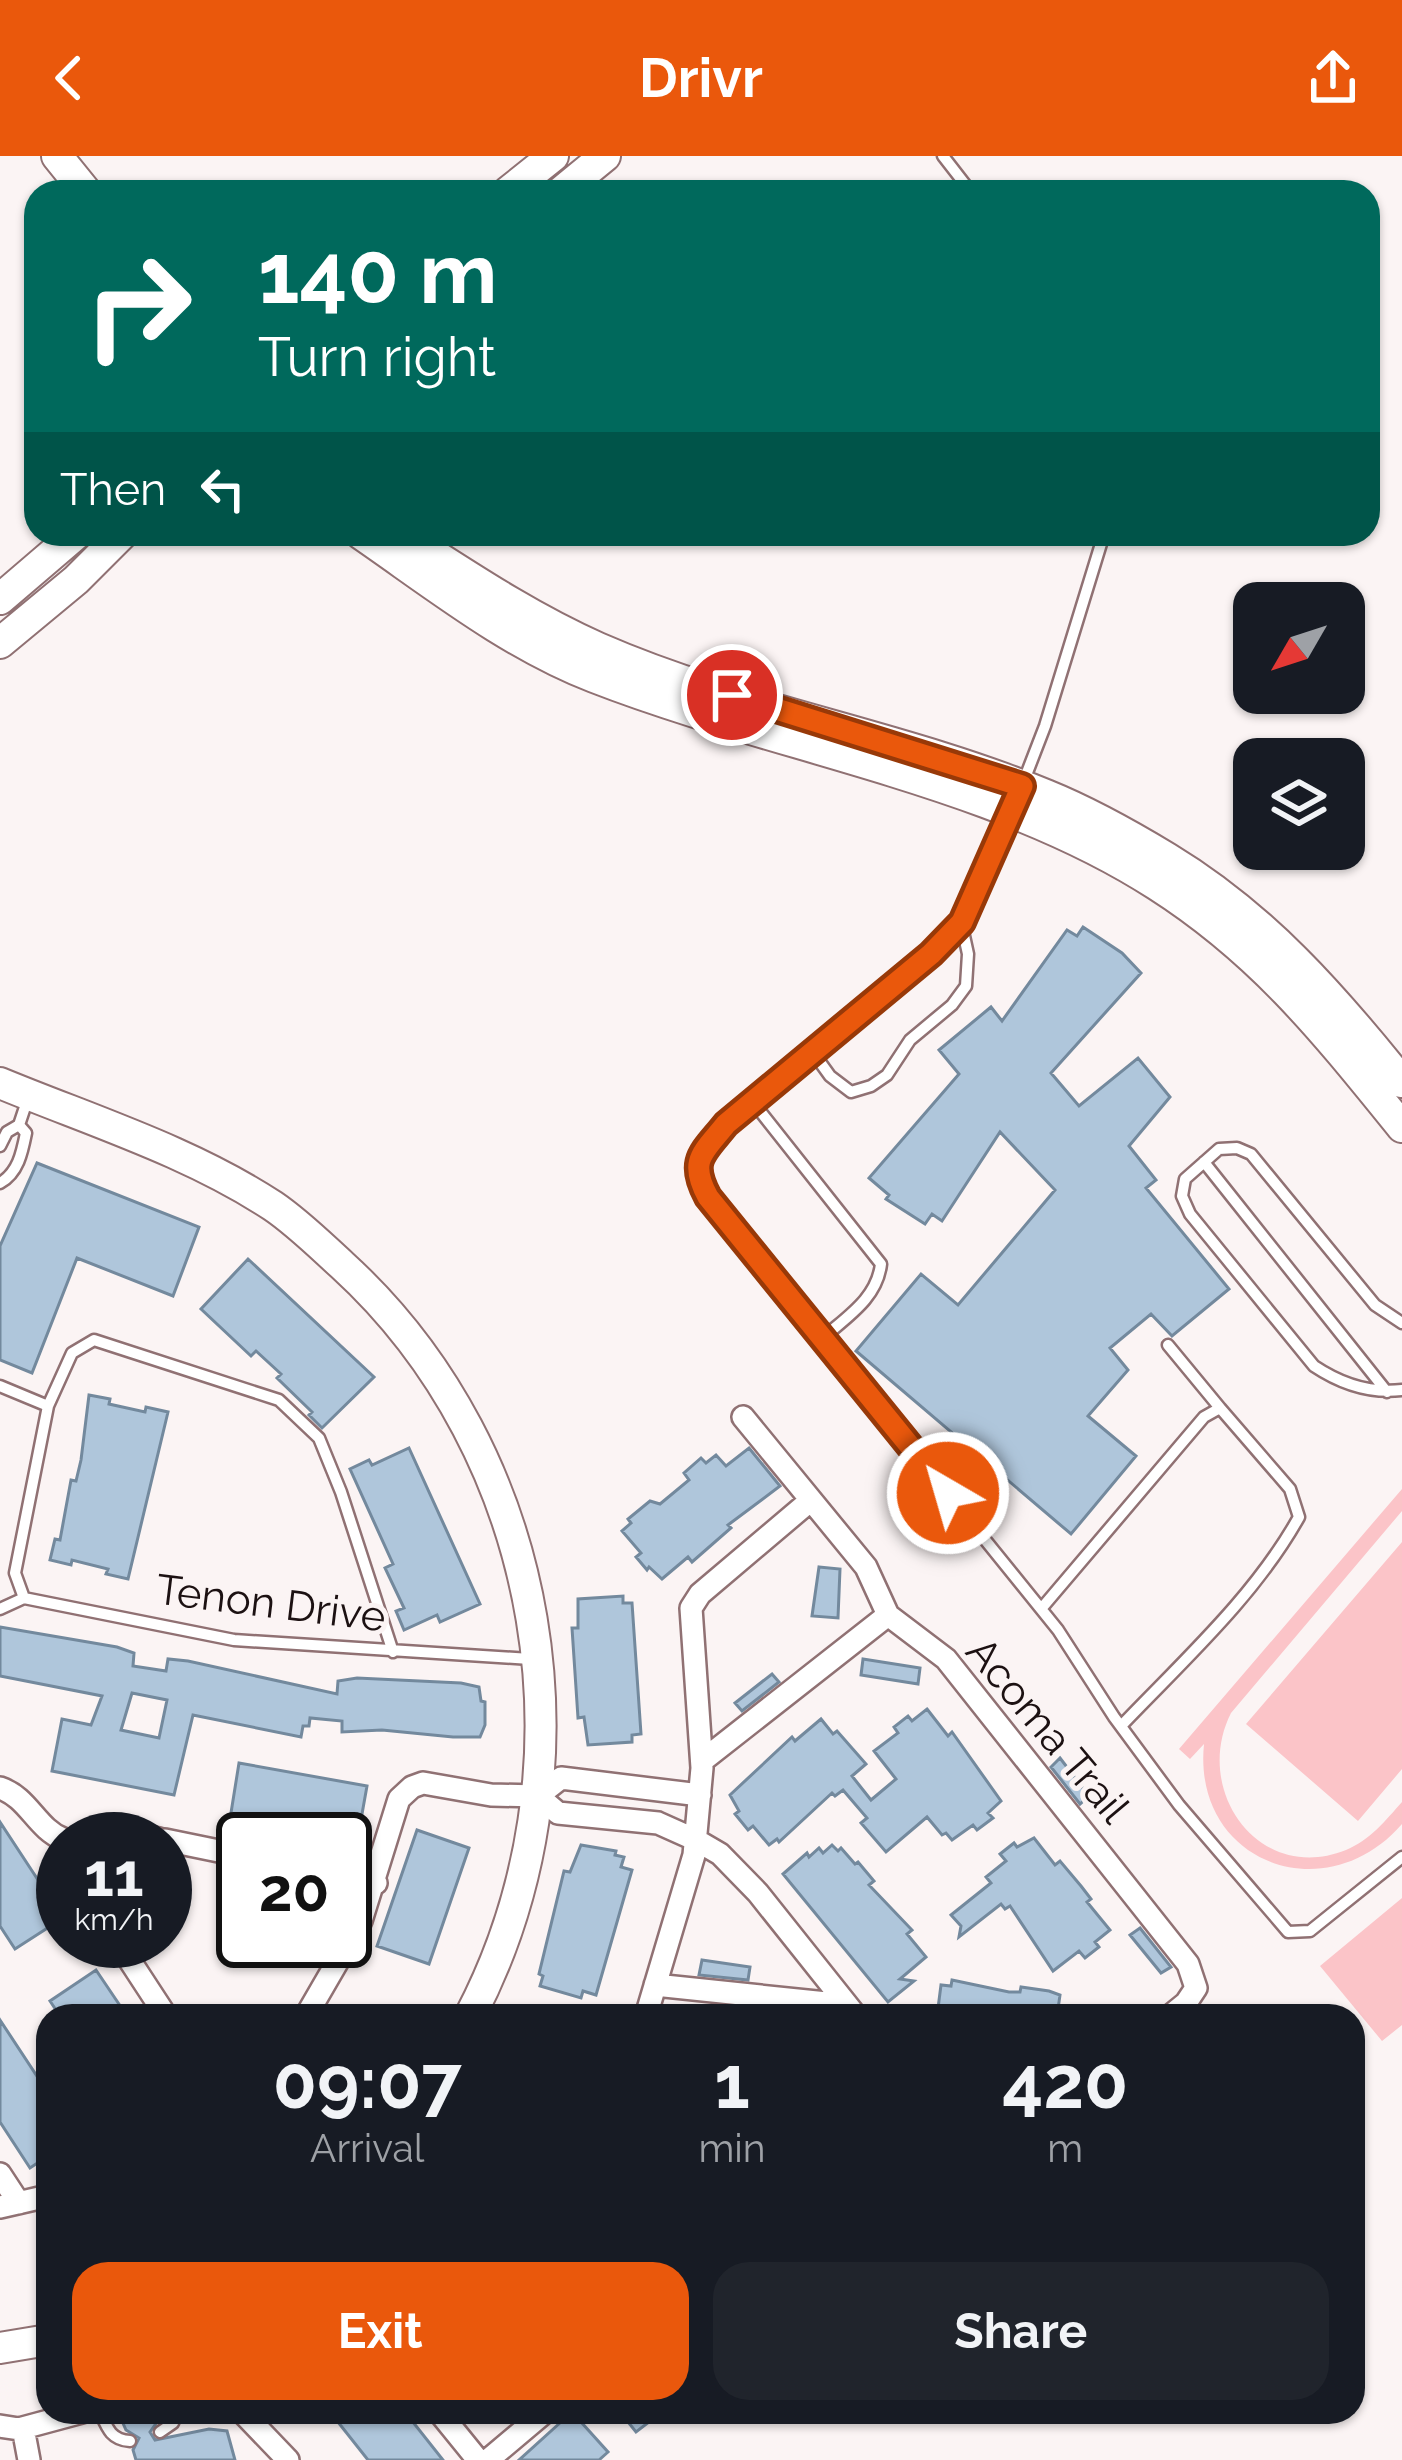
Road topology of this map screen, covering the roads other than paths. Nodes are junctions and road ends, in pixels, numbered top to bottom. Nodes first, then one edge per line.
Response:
1 (57, 156) edge
2 (553, 156) edge
3 (605, 156) edge
4 (943, 156) edge
5 (76, 180) edge
6 (523, 180) edge
7 (576, 180) edge
8 (962, 180) edge
9 (62, 546) edge
10 (110, 546) edge
11 (382, 546) edge
12 (418, 546) edge
13 (1100, 546) edge
14 (0, 598) edge
15 (525, 628) junction
16 (0, 643) edge
17 (1014, 798) junction
18 (962, 922) junction
19 (1323, 1008) junction
20 (812, 1051) junction
21 (1402, 1082) edge
22 (16, 1101) edge
23 (752, 1101) junction
24 (1402, 1127) edge
25 (0, 1146) edge
26 (1204, 1162) junction
27 (0, 1183) edge
28 (1402, 1323) edge
29 (824, 1337) junction
30 (1168, 1345) dead end
31 (0, 1386) edge
32 (1402, 1390) edge
33 (1387, 1392) junction
34 (48, 1406) junction
35 (1220, 1408) junction
36 (743, 1417) dead end
37 (812, 1500) junction
38 (24, 1598) junction
39 (0, 1609) edge
40 (1041, 1610) junction
41 (888, 1616) junction
42 (393, 1652) junction
43 (538, 1659) junction
44 (1121, 1726) junction
45 (702, 1761) junction
46 (0, 1788) edge
47 (646, 1788) junction
48 (700, 1795) junction
49 (538, 1796) junction
50 (36, 1817) edge
51 (642, 1822) junction
52 (696, 1840) junction
53 (1402, 1857) edge
54 (372, 1882) edge
55 (376, 1883) junction
56 (135, 1968) edge
57 (656, 1984) junction
58 (158, 2004) edge
59 (314, 2004) edge
60 (476, 2004) edge
61 (650, 2004) edge
62 (800, 2004) edge
63 (845, 2004) edge
64 (1185, 2004) edge
65 (0, 2174) edge
66 (9, 2205) edge
67 (36, 2342) edge
68 (0, 2348) edge
69 (106, 2424) edge
70 (170, 2424) edge
71 (254, 2424) edge
72 (449, 2424) edge
73 (531, 2424) edge
74 (11, 2427) edge
75 (160, 2432) dead end
76 (130, 2441) dead end
77 (29, 2460) edge
78 (288, 2460) edge
79 (478, 2460) edge
80 (488, 2460) edge

1 - 5 street
2 - 6 street
3 - 7 street
4 - 8 lane
9 - 14 street
10 - 16 street
11 - 15 street
12 - 15 street
13 - 17 lane
15 - 17 street
17 - 18 lane
17 - 19 street
18 - 20 lane
18 - 20 lane
19 - 21 street
19 - 24 street
20 - 23 lane
22 - 25 lane
22 - 27 lane
22 - 43 street
23 - 29 lane
23 - 29 lane
26 - 28 lane
26 - 33 lane
26 - 33 lane
29 - 40 lane
30 - 35 lane
31 - 34 lane
32 - 33 lane
34 - 38 lane
34 - 42 lane
35 - 40 lane
35 - 44 lane
36 - 37 street, Acoma Trail
37 - 41 street, Acoma Trail
37 - 45 street
38 - 39 lane
38 - 42 lane, Tenon Drive
40 - 44 lane
41 - 45 street
41 - 64 street, Acoma Trail
42 - 43 lane, Tenon Drive
43 - 49 street
44 - 53 lane
45 - 48 street
46 - 50 street
47 - 48 street
47 - 49 street
47 - 51 street
48 - 52 street
49 - 51 street
49 - 55 street
49 - 60 street
51 - 52 street
52 - 57 street
52 - 63 street
54 - 55 street
55 - 59 street
56 - 58 street
57 - 61 street
57 - 62 street
65 - 66 street
67 - 68 street
69 - 76 lane
70 - 75 lane
71 - 78 street
72 - 79 street
73 - 80 street
74 - 77 street

